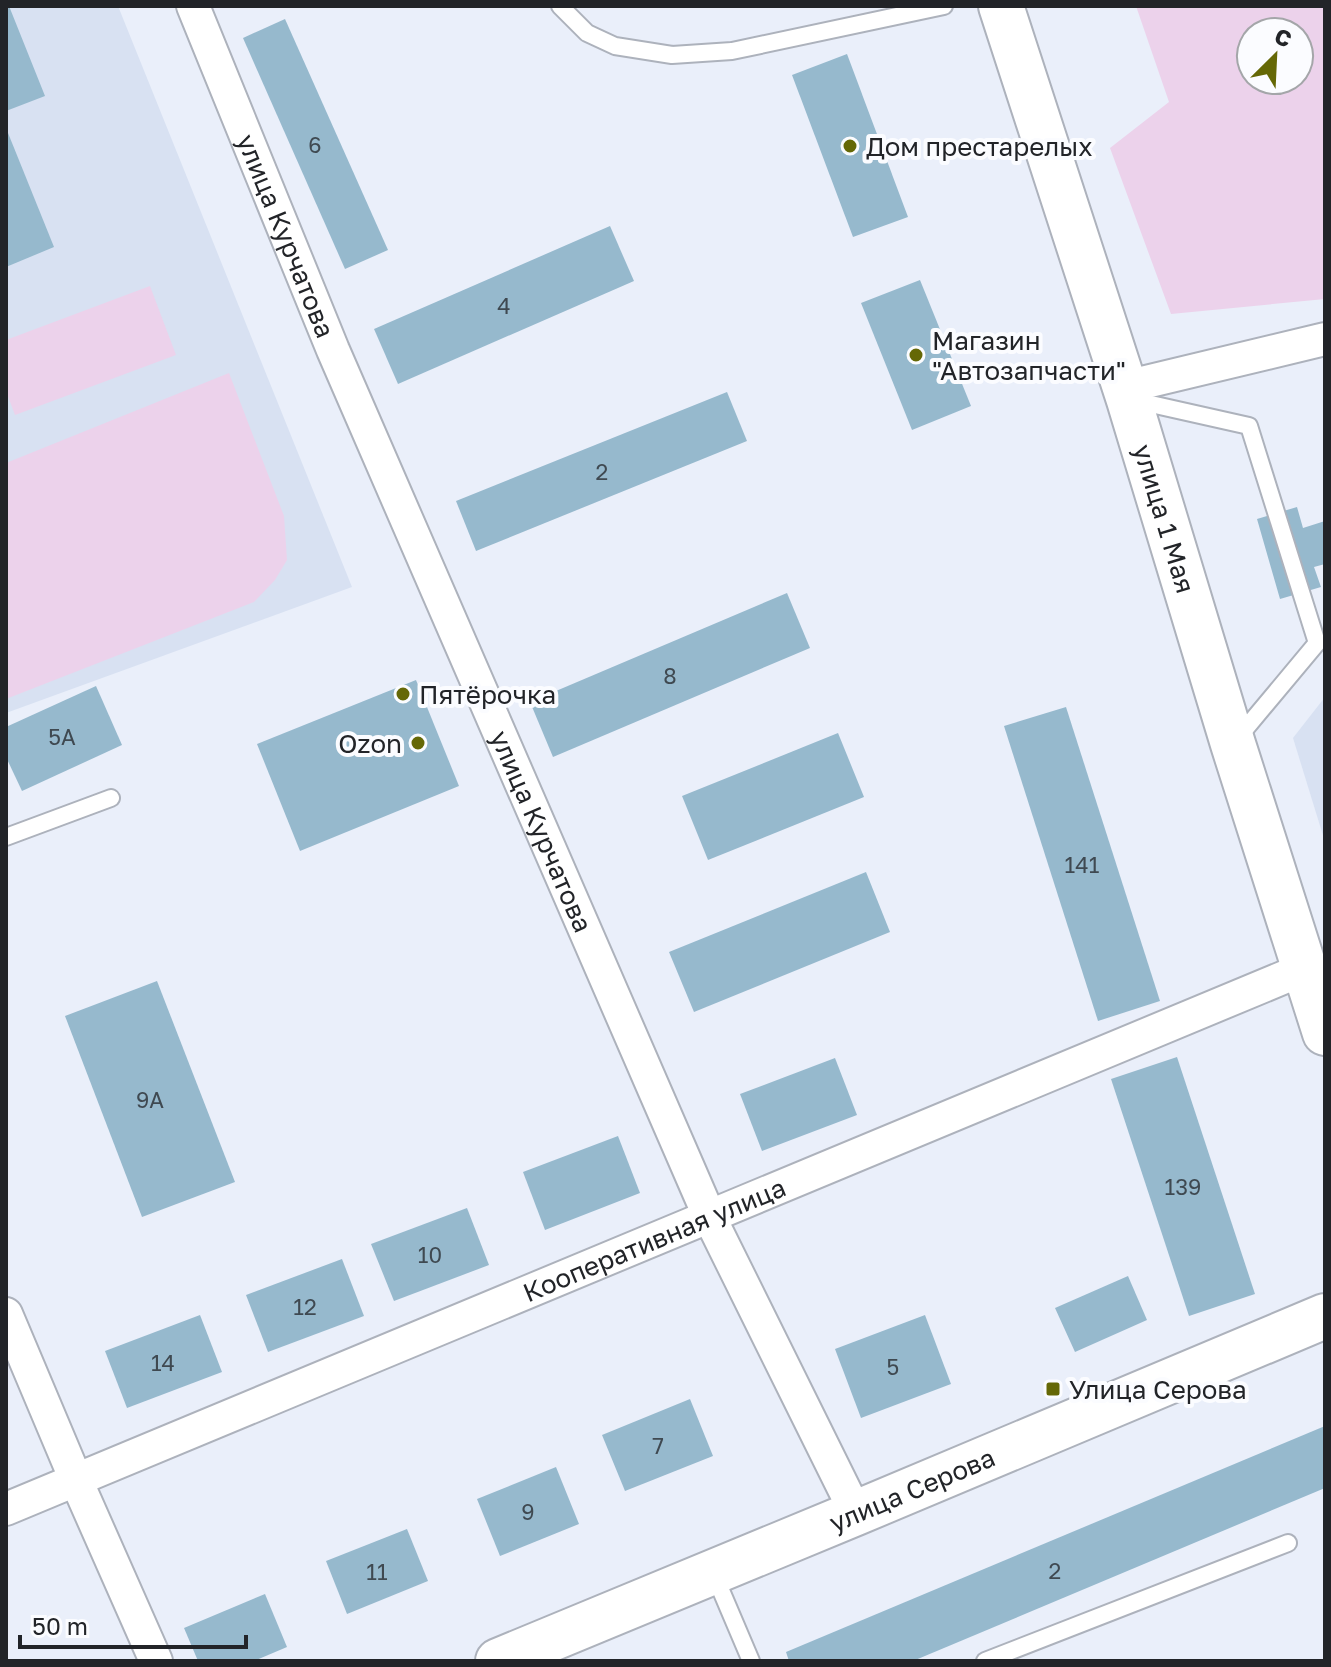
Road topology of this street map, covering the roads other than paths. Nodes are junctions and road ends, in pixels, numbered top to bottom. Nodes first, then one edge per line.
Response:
1 (193, 6) edge
2 (560, 6) edge
3 (944, 6) edge
4 (1001, 6) edge
5 (1325, 339) edge
6 (1127, 393) junction
7 (1233, 744) junction
8 (111, 798) dead end
9 (6, 837) edge
10 (1304, 969) junction
11 (1325, 1033) edge
12 (710, 1218) junction
13 (6, 1314) edge
14 (1325, 1316) edge
15 (76, 1480) junction
16 (6, 1509) edge
17 (856, 1513) junction
18 (1288, 1543) dead end
19 (713, 1572) junction
20 (156, 1661) edge
21 (498, 1661) edge
22 (751, 1661) edge
23 (985, 1661) edge

1 - 12 street, улица Курчатова
2 - 3 lane
4 - 6 main road, улица 1 Мая
5 - 6 street
6 - 7 main road, улица 1 Мая
6 - 7 lane
7 - 10 main road, улица 1 Мая
8 - 9 lane
10 - 11 main road, улица 1 Мая
10 - 12 street, Кооперативная улица
12 - 15 street, Кооперативная улица
12 - 17 street, улица Курчатова
13 - 15 street
14 - 17 main road, улица Серова
15 - 16 street, Кооперативная улица
15 - 20 street
17 - 19 main road, улица Серова
18 - 23 lane
19 - 21 main road, улица Серова
19 - 22 lane

